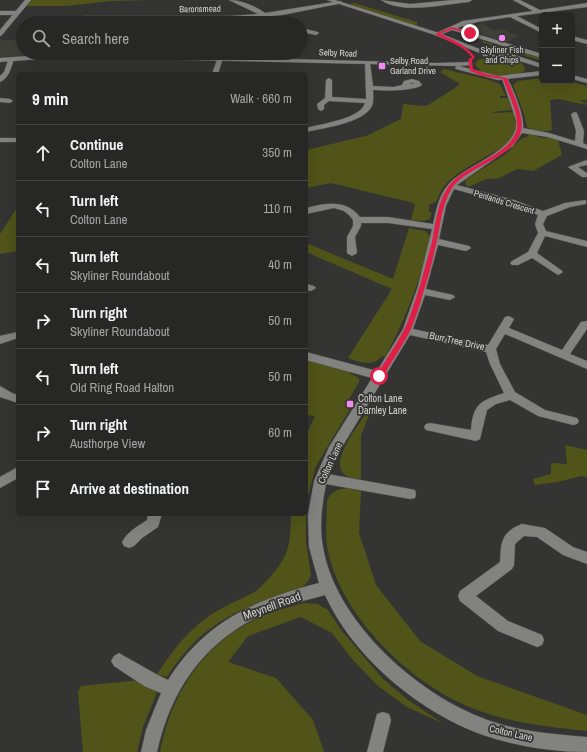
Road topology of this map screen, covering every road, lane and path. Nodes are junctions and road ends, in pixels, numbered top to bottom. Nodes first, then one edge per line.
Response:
1 (28, 0) edge
2 (232, 0) edge
3 (330, 0) edge
4 (384, 0) edge
5 (459, 0) edge
6 (469, 0) edge
7 (516, 0) edge
8 (340, 3) junction
9 (587, 5) edge
10 (538, 11) junction
11 (0, 13) edge
12 (16, 13) junction
13 (264, 15) junction
14 (510, 15) junction
15 (255, 16) edge
16 (458, 25) junction
17 (452, 28) junction
18 (539, 30) edge
19 (308, 31) edge
20 (316, 33) dead end
21 (0, 34) edge
22 (437, 34) junction
23 (470, 34) junction
24 (575, 39) edge
25 (456, 42) junction
26 (587, 42) edge
27 (491, 54) junction
28 (539, 55) edge
29 (474, 57) junction
30 (12, 59) junction
31 (16, 59) edge
32 (0, 60) edge
33 (219, 60) edge
34 (279, 60) edge
35 (528, 62) junction
36 (367, 63) junction
37 (539, 65) edge
38 (470, 67) junction
39 (216, 72) edge
40 (539, 73) edge
41 (575, 74) edge
42 (527, 75) junction
43 (587, 76) edge
44 (505, 78) junction
45 (575, 78) edge
46 (0, 80) edge
47 (329, 80) dead end
48 (587, 81) edge
49 (408, 86) dead end
50 (369, 88) junction
51 (328, 99) junction
52 (0, 100) edge
53 (10, 101) dead end
54 (369, 101) junction
55 (320, 109) dead end
56 (575, 114) dead end
57 (308, 129) edge
58 (519, 130) junction
59 (16, 139) edge
60 (0, 140) edge
61 (579, 143) junction
62 (587, 146) edge
63 (587, 162) edge
64 (584, 175) dead end
65 (451, 186) junction
66 (583, 202) dead end
67 (308, 211) edge
68 (543, 214) junction
69 (358, 220) junction
70 (436, 227) junction
71 (542, 233) junction
72 (434, 241) junction
73 (587, 244) edge
74 (466, 248) dead end
75 (352, 253) dead end
76 (532, 254) junction
77 (515, 263) dead end
78 (558, 272) dead end
79 (421, 291) junction
80 (450, 297) dead end
81 (509, 319) dead end
82 (585, 324) dead end
83 (504, 329) junction
84 (407, 331) junction
85 (16, 336) edge
86 (0, 340) edge
87 (492, 349) junction
88 (564, 354) junction
89 (308, 357) edge
90 (587, 365) edge
91 (379, 376) junction
92 (0, 390) edge
93 (511, 395) junction
94 (16, 399) edge
95 (573, 422) dead end
96 (430, 427) dead end
97 (16, 473) edge
98 (321, 478) junction
99 (0, 483) edge
100 (410, 494) dead end
101 (157, 522) edge
102 (129, 542) dead end
103 (587, 558) edge
104 (327, 588) junction
105 (537, 640) dead end
106 (119, 661) dead end
107 (171, 689) junction
108 (383, 720) dead end
109 (587, 745) edge
110 (149, 752) edge
111 (375, 752) edge

1 - 12 street
2 - 13 street
3 - 8 street
4 - 5 street
5 - 6 street
7 - 10 street
8 - 13 street, Baronsmead
8 - 22 street
9 - 10 street
10 - 14 street
11 - 12 street
12 - 21 street
13 - 15 street, Baronsmead
14 - 16 street
14 - 18 street
16 - 17 street
16 - 23 street
17 - 22 street
17 - 23 street
19 - 20 street
22 - 25 street
23 - 28 street
24 - 26 street
25 - 27 street
25 - 29 street
27 - 29 street
27 - 35 street
29 - 38 street
30 - 31 street, Selby Road
30 - 32 street, Selby Road
30 - 46 street
33 - 39 street
34 - 36 street, Selby Road
35 - 37 street
35 - 42 street
36 - 38 street, Selby Road
36 - 50 street
38 - 44 street, Selby Road
40 - 42 street
41 - 43 street
42 - 44 street, Selby Road
44 - 58 street
45 - 48 street
47 - 51 street
49 - 50 street
50 - 54 street
51 - 54 street
51 - 55 street
52 - 53 street
54 - 57 street
56 - 61 street
58 - 61 street
58 - 65 street, Colton Lane
59 - 60 street
61 - 62 street
63 - 64 street
65 - 68 street, Penlands Crescent
65 - 70 street, Colton Lane
66 - 68 street
67 - 69 street
68 - 71 street, Penlands Crescent
69 - 70 street
69 - 75 street
70 - 72 street, Colton Lane
71 - 73 street
71 - 76 street, Penlands Crescent
72 - 74 street
72 - 79 street, Colton Lane
76 - 77 street
76 - 78 street
79 - 80 street
79 - 84 street, Colton Lane
81 - 83 street
82 - 88 street
83 - 87 street
83 - 88 street
84 - 87 street, Burr Tree Drive
84 - 91 street, Colton Lane
85 - 86 street
87 - 93 street, Burr Tree Drive
88 - 90 street
89 - 91 street
91 - 98 street, Colton Lane
92 - 94 street
93 - 95 street
93 - 96 street
97 - 99 street
98 - 100 street
98 - 104 street, Colton Lane
101 - 102 street
103 - 105 street
104 - 107 street, Meynell Road
104 - 109 street, Colton Lane
106 - 107 street
107 - 110 street, Meynell Road
108 - 111 street

